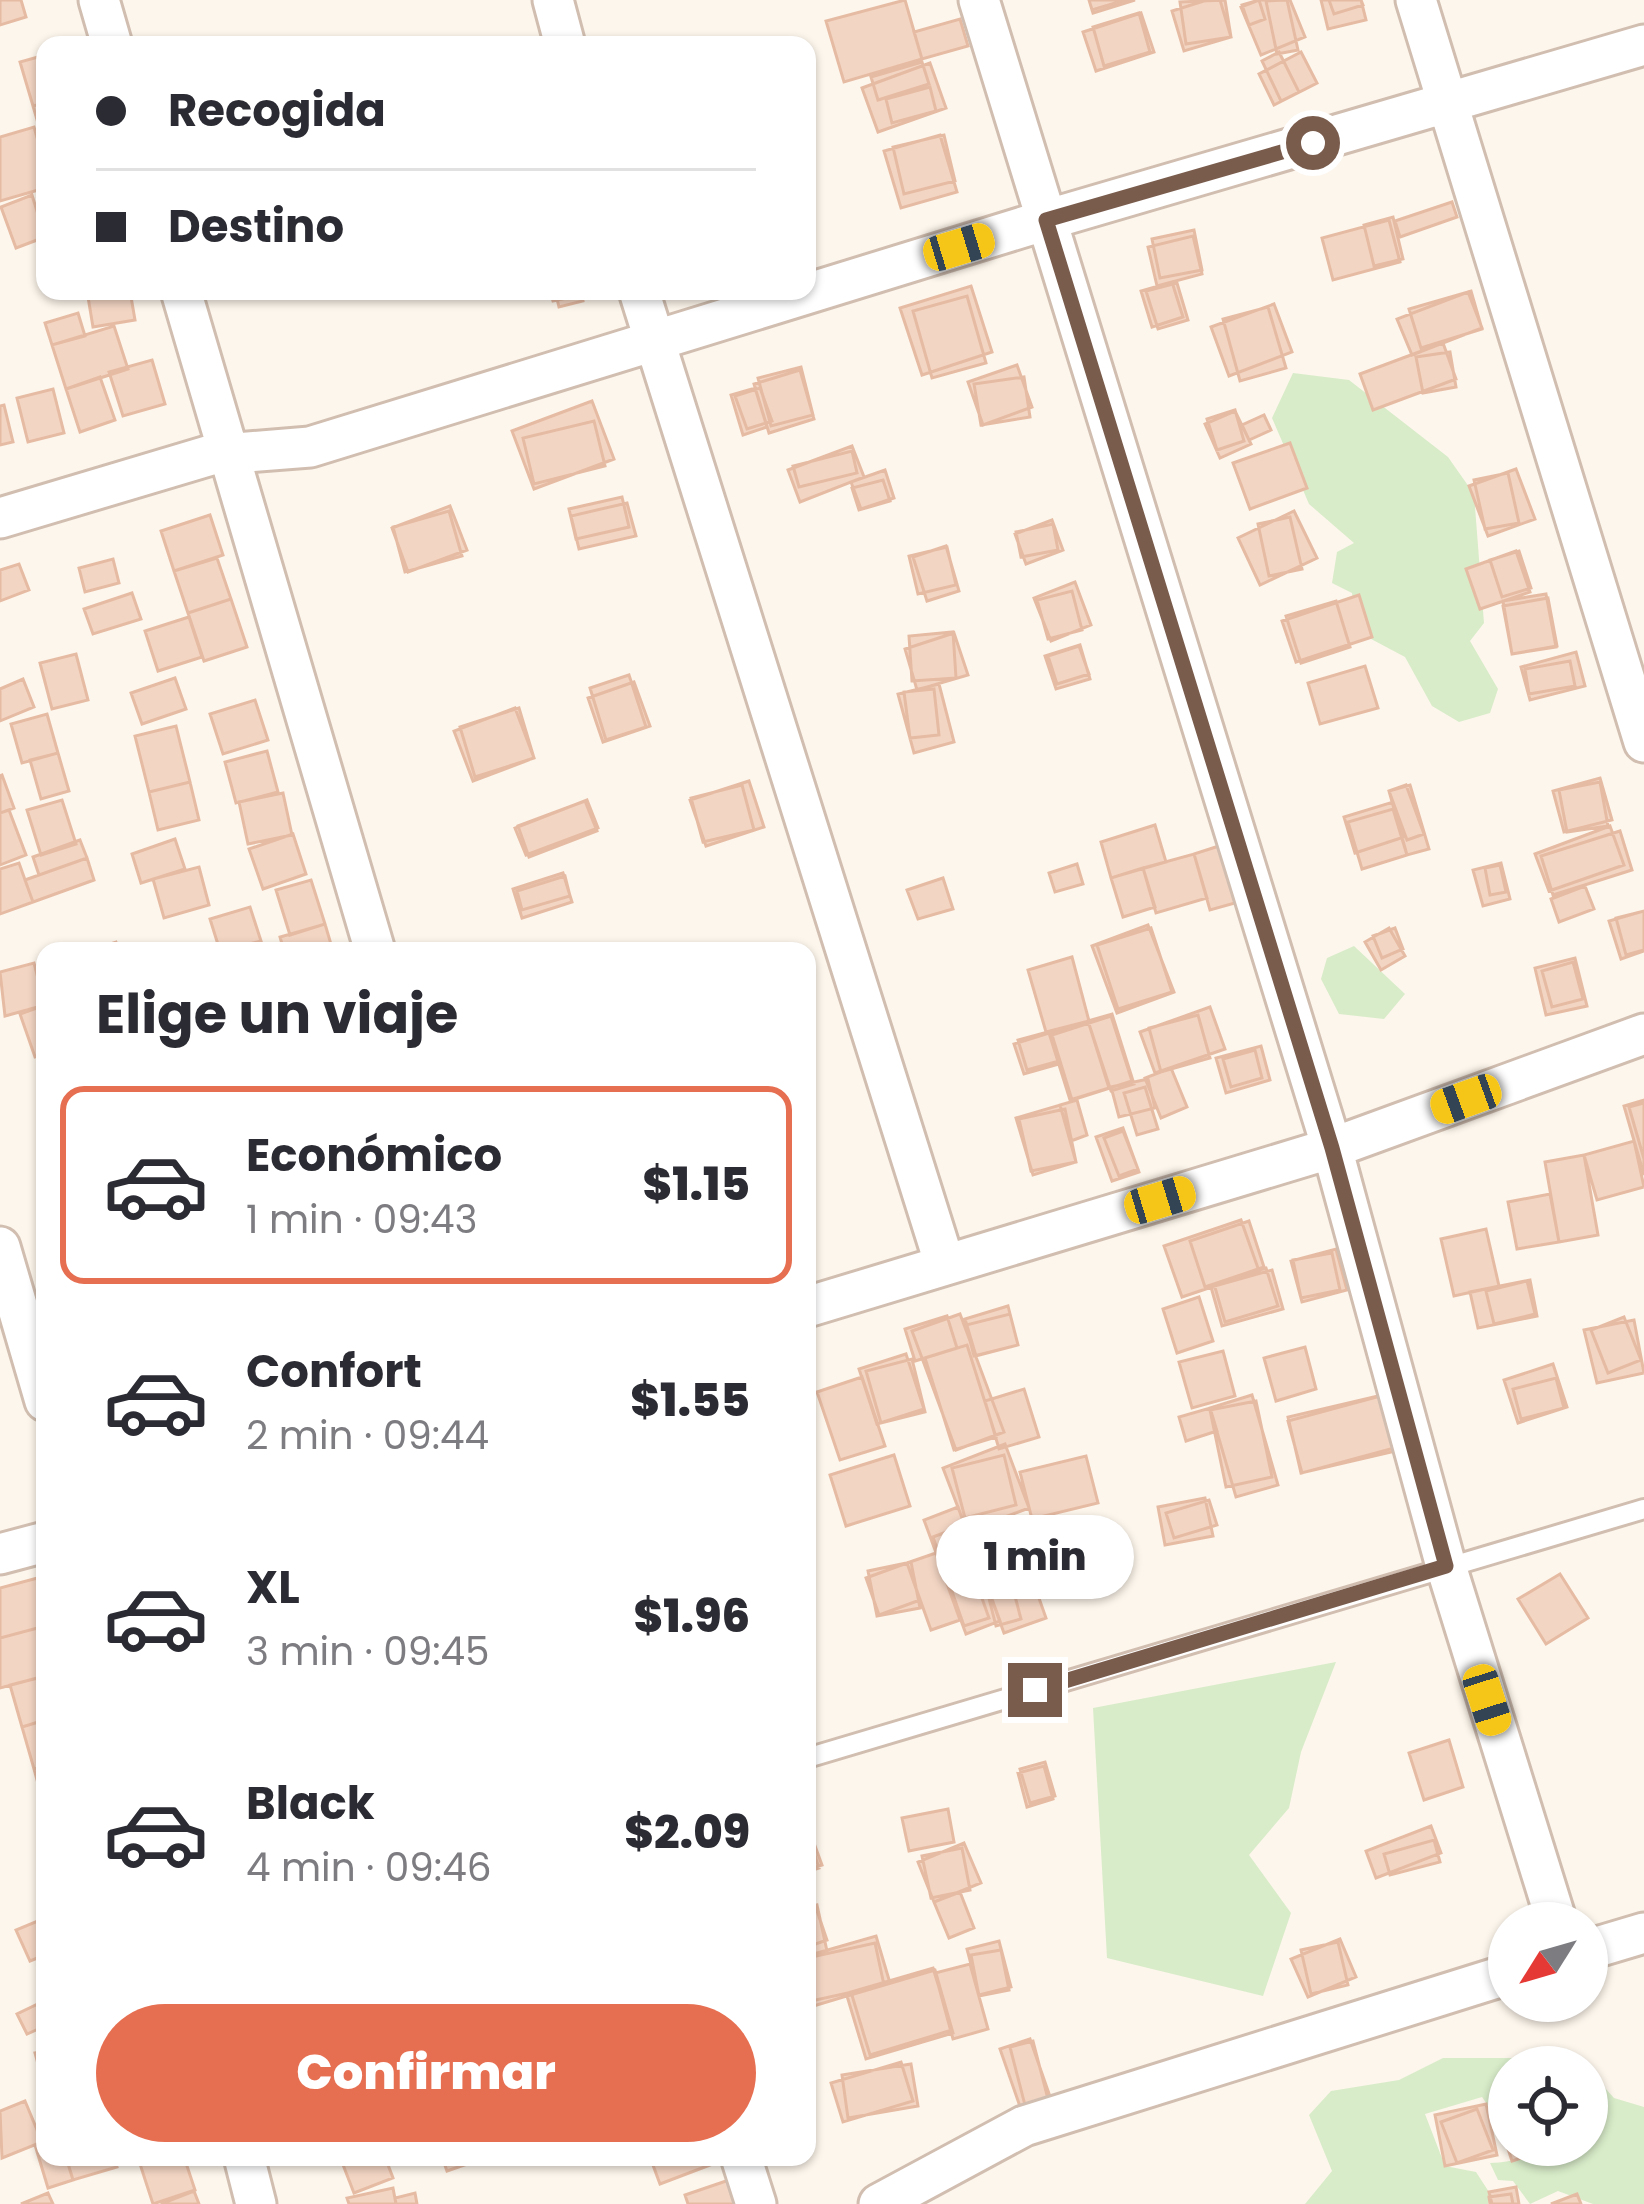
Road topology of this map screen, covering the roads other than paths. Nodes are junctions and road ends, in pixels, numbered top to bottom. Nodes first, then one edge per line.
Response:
1 (99, 0) edge
2 (553, 0) edge
3 (979, 0) edge
4 (1415, 0) edge
5 (109, 36) edge
6 (563, 36) edge
7 (1644, 45) edge
8 (1446, 104) junction
9 (1046, 220) junction
10 (816, 291) edge
11 (185, 300) edge
12 (642, 300) edge
13 (787, 300) edge
14 (654, 341) junction
15 (228, 453) junction
16 (0, 518) edge
17 (1644, 742) edge
18 (372, 942) edge
19 (1644, 1034) edge
20 (1332, 1148) junction
21 (0, 1246) edge
22 (945, 1265) junction
23 (816, 1304) edge
24 (36, 1370) edge
25 (1644, 1509) edge
26 (36, 1544) edge
27 (0, 1554) edge
28 (1446, 1566) junction
29 (816, 1755) edge
30 (1550, 1902) edge
31 (1644, 1933) edge
32 (1608, 1944) edge
33 (1488, 1981) edge
34 (246, 2166) edge
35 (744, 2166) edge
36 (256, 2204) edge
37 (756, 2204) edge
38 (879, 2204) edge

1 - 5 street
2 - 6 street
3 - 9 street
4 - 8 street
7 - 8 street
8 - 9 street
8 - 17 street
9 - 10 street
9 - 20 street
11 - 15 street
12 - 14 street
13 - 14 street
14 - 15 street
14 - 22 street
15 - 16 street
15 - 18 street
19 - 20 street
20 - 22 street
20 - 28 street
21 - 24 street
22 - 23 street
25 - 28 lane
26 - 27 street
28 - 29 lane
28 - 30 street
31 - 32 street
33 - 38 street
34 - 36 street
35 - 37 street

